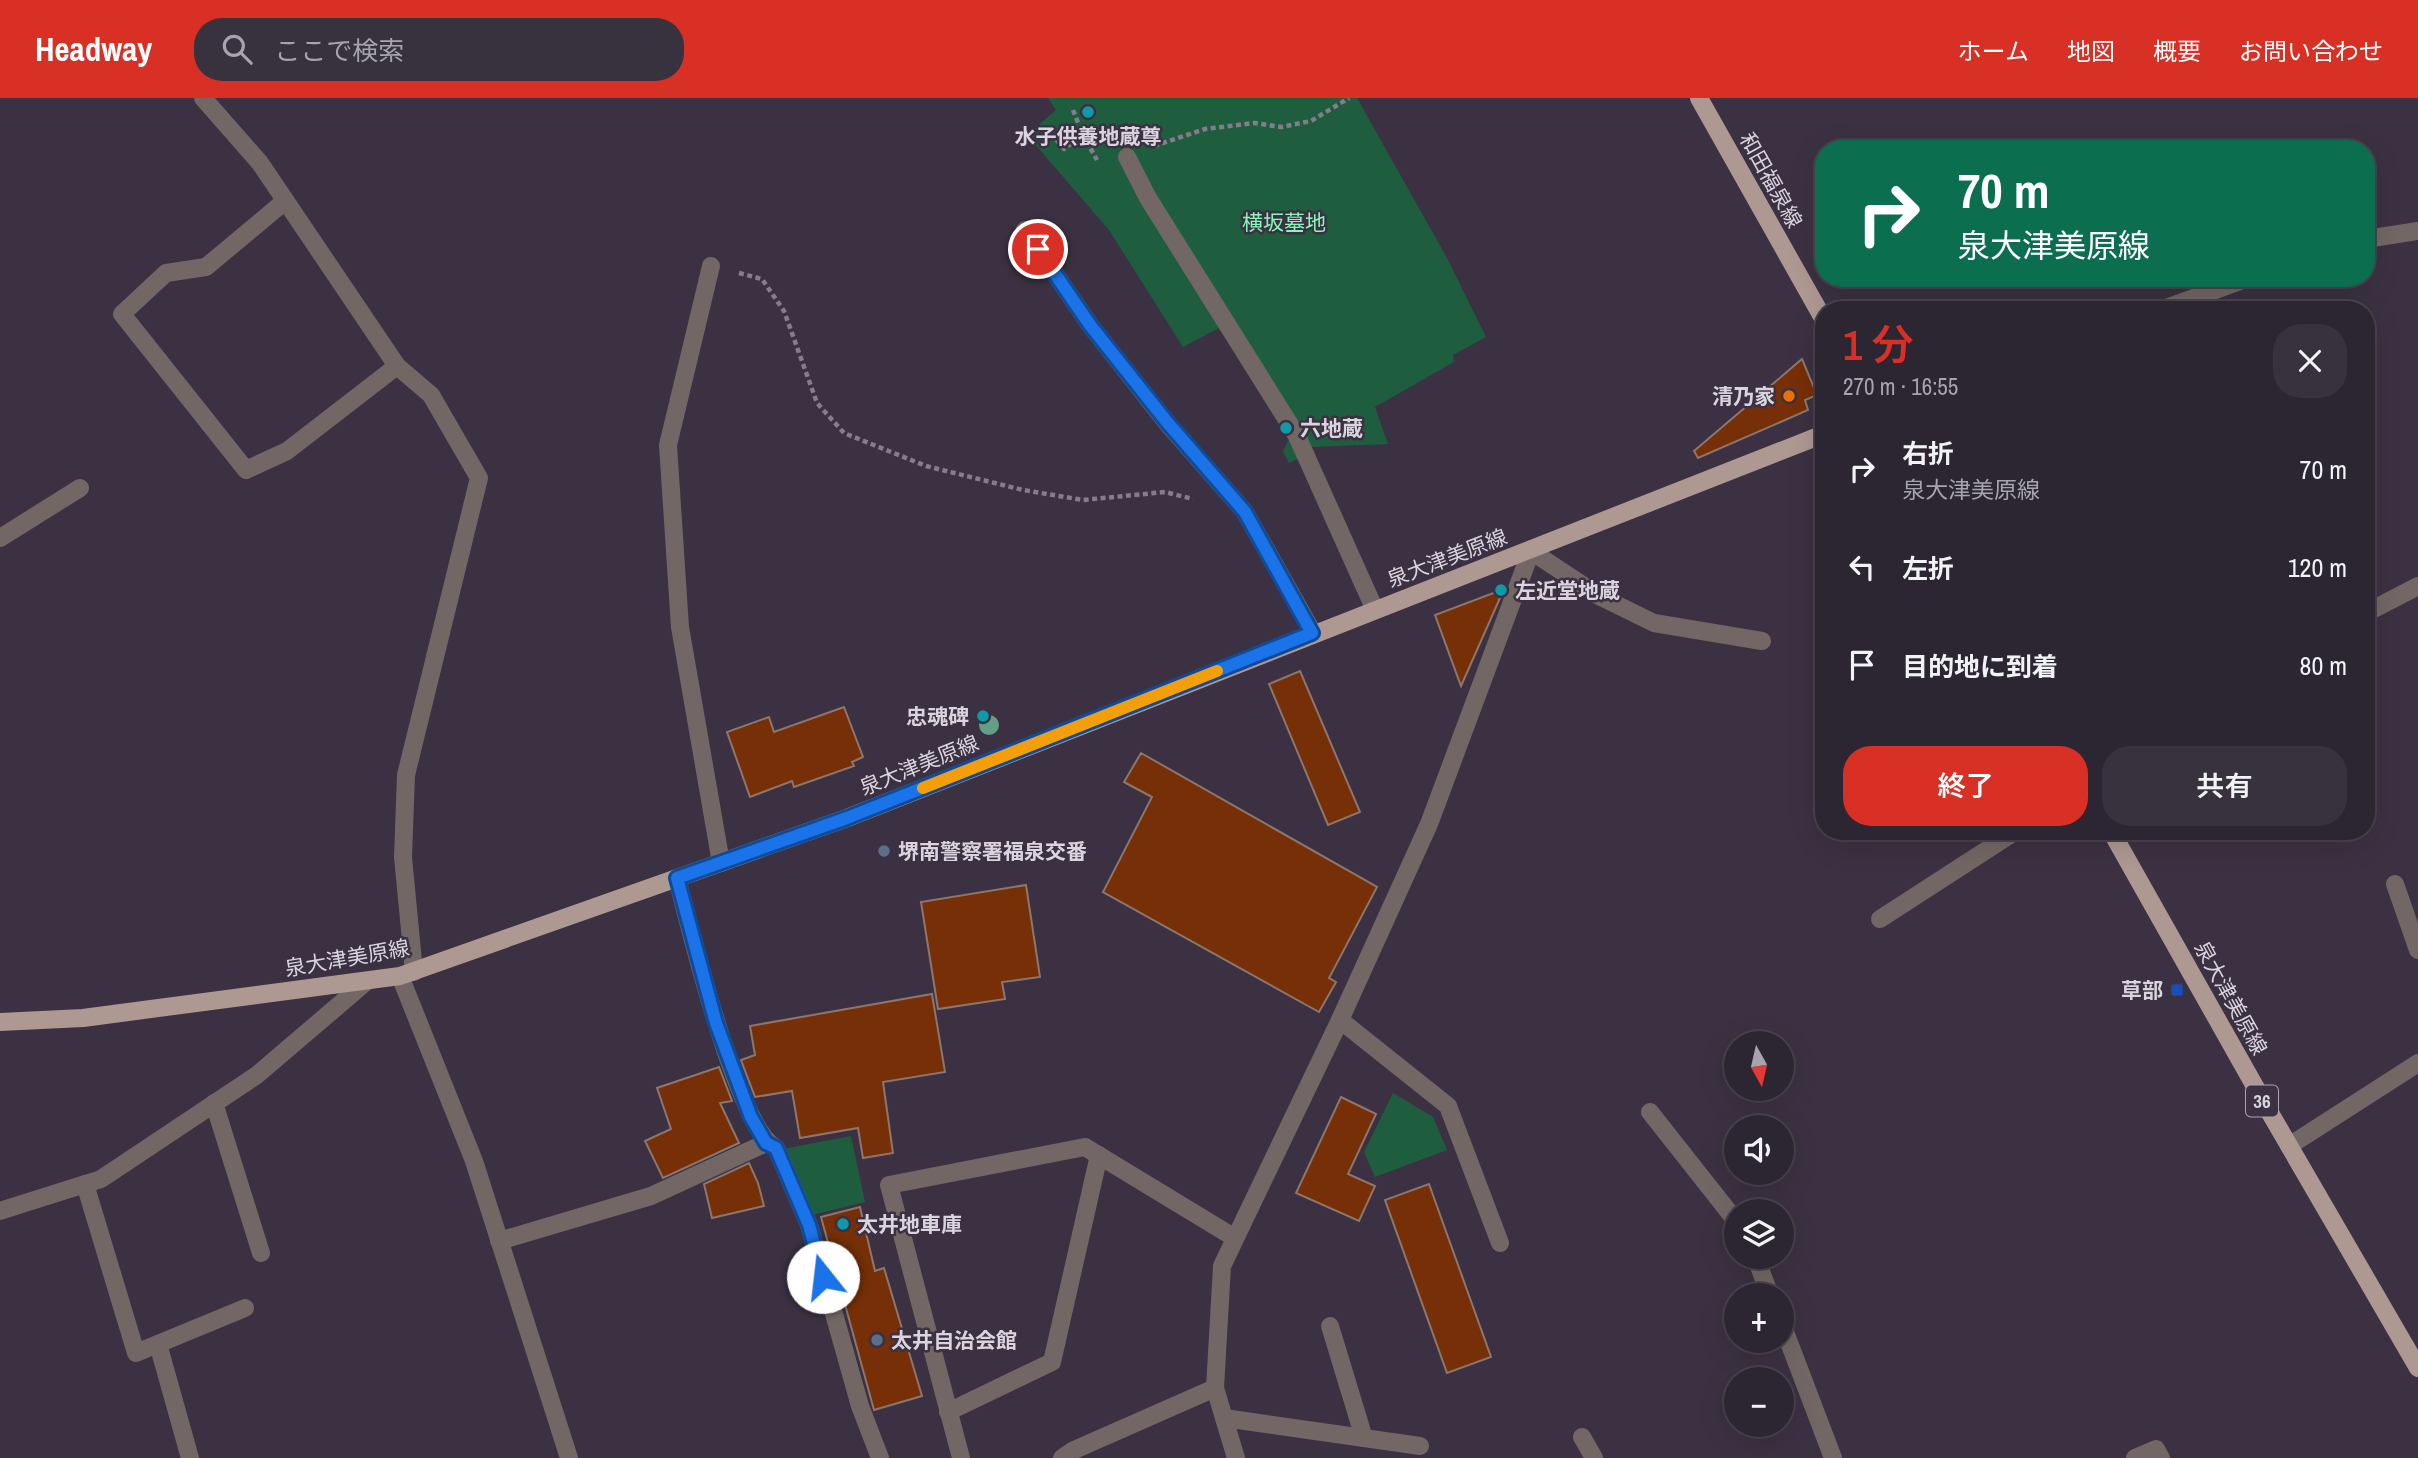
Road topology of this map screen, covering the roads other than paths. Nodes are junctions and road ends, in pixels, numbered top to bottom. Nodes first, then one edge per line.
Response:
1 (203, 98) edge
2 (1699, 98) edge
3 (1126, 157) road end
4 (285, 201) junction
5 (1025, 230) dead end
6 (2418, 231) edge
7 (2375, 238) edge
8 (711, 266) road end
9 (2224, 287) edge
10 (2185, 301) edge
11 (1815, 304) edge
12 (397, 366) junction
13 (1815, 439) edge
14 (80, 488) dead end
15 (0, 538) edge
16 (1531, 551) junction
17 (2418, 586) edge
18 (2375, 608) edge
19 (1374, 610) junction
20 (1312, 633) junction
21 (1762, 641) dead end
22 (2002, 840) edge
23 (2116, 840) edge
24 (721, 863) junction
25 (677, 878) junction
26 (2395, 884) dead end
27 (1880, 919) dead end
28 (2418, 950) edge
29 (407, 974) junction
30 (367, 981) junction
31 (1340, 1020) junction
32 (0, 1022) edge
33 (2418, 1063) edge
34 (214, 1103) junction
35 (1650, 1112) dead end
36 (766, 1143) junction
37 (2289, 1146) junction
38 (1099, 1155) junction
39 (85, 1184) junction
40 (1724, 1207) edge
41 (0, 1211) edge
42 (1235, 1238) junction
43 (499, 1241) junction
44 (1500, 1242) dead end
45 (261, 1253) dead end
46 (245, 1308) dead end
47 (1330, 1325) dead end
48 (158, 1344) junction
49 (1793, 1353) edge
50 (2418, 1368) edge
51 (1215, 1388) junction
52 (948, 1412) junction
53 (1224, 1418) junction
54 (1582, 1437) dead end
55 (1364, 1438) junction
56 (1420, 1446) dead end
57 (190, 1458) edge
58 (569, 1458) edge
59 (880, 1458) edge
60 (961, 1458) edge
61 (1062, 1458) edge
62 (1236, 1458) edge
63 (1594, 1458) edge
64 (1833, 1458) edge
65 (2135, 1458) edge
66 (2161, 1458) edge

1 - 4 street
2 - 11 main road, 和田福泉線
3 - 19 street
4 - 12 street
4 - 12 street
5 - 20 street
6 - 7 street
8 - 24 street
9 - 10 street
12 - 29 street
13 - 16 main road, 泉大津美原線
14 - 15 street
16 - 19 main road, 泉大津美原線
16 - 21 street
16 - 31 street
17 - 18 street
19 - 20 main road, 泉大津美原線
20 - 24 main road, 泉大津美原線
22 - 27 street
23 - 37 main road, 泉大津美原線 / 36
24 - 25 main road, 泉大津美原線
25 - 29 main road, 泉大津美原線
25 - 36 street
26 - 28 street
29 - 30 main road, 泉大津美原線
29 - 43 street
30 - 32 main road, 泉大津美原線
30 - 34 street
31 - 42 street
31 - 44 street
33 - 37 street
34 - 39 street
34 - 45 street
35 - 40 street
36 - 43 street
36 - 59 street
37 - 50 main road, 泉大津美原線 / 36
38 - 42 street
38 - 52 street
38 - 52 street
39 - 41 street
39 - 48 street
42 - 51 street
43 - 58 street
46 - 48 street
47 - 55 street
48 - 57 street
49 - 64 street
51 - 53 street
51 - 61 street
52 - 60 street
53 - 55 street
53 - 62 street
54 - 63 street
55 - 56 street
65 - 66 street

